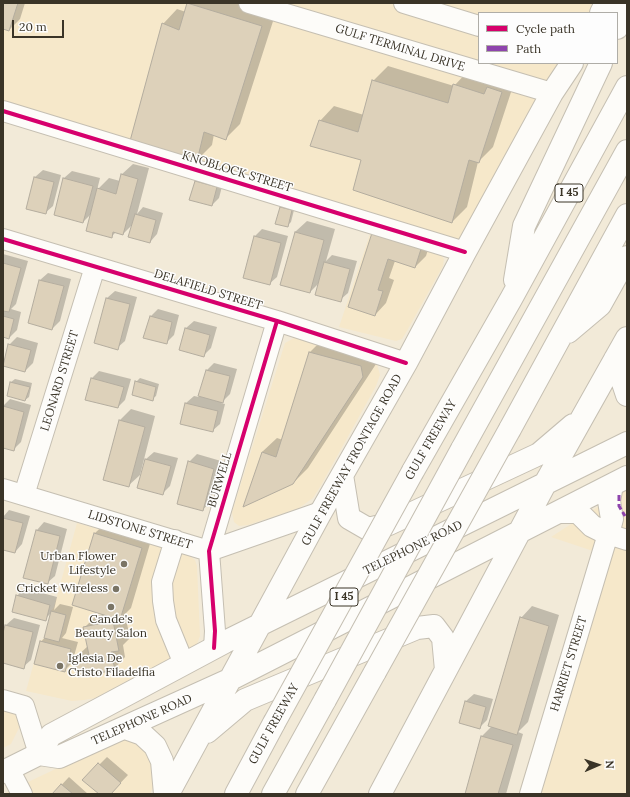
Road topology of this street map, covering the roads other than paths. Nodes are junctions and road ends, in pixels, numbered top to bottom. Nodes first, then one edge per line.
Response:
1 (249, 3) edge
2 (404, 3) edge
3 (606, 3) edge
4 (627, 7) edge
5 (602, 12) edge
6 (478, 26) edge
7 (618, 26) edge
8 (571, 64) edge
9 (601, 64) edge
10 (627, 87) edge
11 (552, 93) junction
12 (3, 111) edge
13 (627, 151) edge
14 (627, 215) edge
15 (3, 239) edge
16 (465, 252) junction
17 (627, 257) edge
18 (95, 267) junction
19 (511, 299) junction
20 (277, 321) junction
21 (627, 338) edge
22 (560, 339) junction
23 (615, 359) junction
24 (406, 363) junction
25 (627, 394) edge
26 (582, 418) junction
27 (627, 443) edge
28 (342, 475) junction
29 (619, 481) edge
30 (546, 482) junction
31 (3, 489) edge
32 (24, 495) junction
33 (322, 512) junction
34 (560, 512) junction
35 (518, 533) junction
36 (617, 537) edge
37 (174, 540) junction
38 (209, 551) junction
39 (261, 623) junction
40 (214, 648) junction
41 (184, 664) junction
42 (446, 670) junction
43 (230, 680) junction
44 (3, 700) edge
45 (125, 728) junction
46 (197, 740) junction
47 (39, 754) junction
48 (6, 770) edge
49 (22, 794) edge
50 (166, 794) edge
51 (236, 794) edge
52 (273, 794) edge
53 (307, 794) edge
54 (380, 794) edge
55 (530, 794) edge

1 - 11 street, GULF TERMINAL DRIVE
2 - 6 street
3 - 5 main road
4 - 7 main road
8 - 11 main road, GULF FREEWAY FRONTAGE ROAD
9 - 19 main road
10 - 19 main road, GULF FREEWAY / I 45
11 - 16 main road, GULF FREEWAY FRONTAGE ROAD
12 - 16 street, KNOBLOCK STREET
13 - 52 main road, bridge
14 - 22 main road
15 - 18 street, DELAFIELD STREET
16 - 24 main road, GULF FREEWAY FRONTAGE ROAD
17 - 22 main road
18 - 20 street, DELAFIELD STREET
18 - 32 street, LEONARD STREET
19 - 51 main road, GULF FREEWAY / I 45, bridge
20 - 24 street, DELAFIELD STREET
20 - 38 street, BURWELL
21 - 23 main road
22 - 53 main road, bridge
23 - 25 main road
23 - 26 main road
24 - 28 main road, GULF FREEWAY FRONTAGE ROAD
26 - 28 main road
26 - 30 main road
27 - 30 main road, TELEPHONE ROAD
28 - 33 main road, GULF FREEWAY FRONTAGE ROAD
29 - 34 main road, TELEPHONE ROAD
29 - 36 main road
30 - 35 main road
30 - 39 main road, TELEPHONE ROAD
31 - 32 street, LIDSTONE STREET
32 - 37 street, LIDSTONE STREET
33 - 38 street
33 - 39 main road, GULF FREEWAY FRONTAGE ROAD
34 - 35 main road, TELEPHONE ROAD
34 - 36 main road
35 - 42 main road
35 - 43 main road, TELEPHONE ROAD
36 - 55 street, HARRIET STREET
37 - 38 street, LIDSTONE STREET
37 - 41 street
38 - 40 street, BURWELL
39 - 40 main road, TELEPHONE ROAD
39 - 43 main road, GULF FREEWAY FRONTAGE ROAD
40 - 41 main road, TELEPHONE ROAD
41 - 47 main road, TELEPHONE ROAD
42 - 46 main road
42 - 54 main road
43 - 45 main road, TELEPHONE ROAD
43 - 46 main road, GULF FREEWAY FRONTAGE ROAD
44 - 47 street
45 - 47 main road, TELEPHONE ROAD
45 - 50 main road
46 - 50 main road, GULF FREEWAY FRONTAGE ROAD
47 - 48 main road, TELEPHONE ROAD
48 - 49 street

